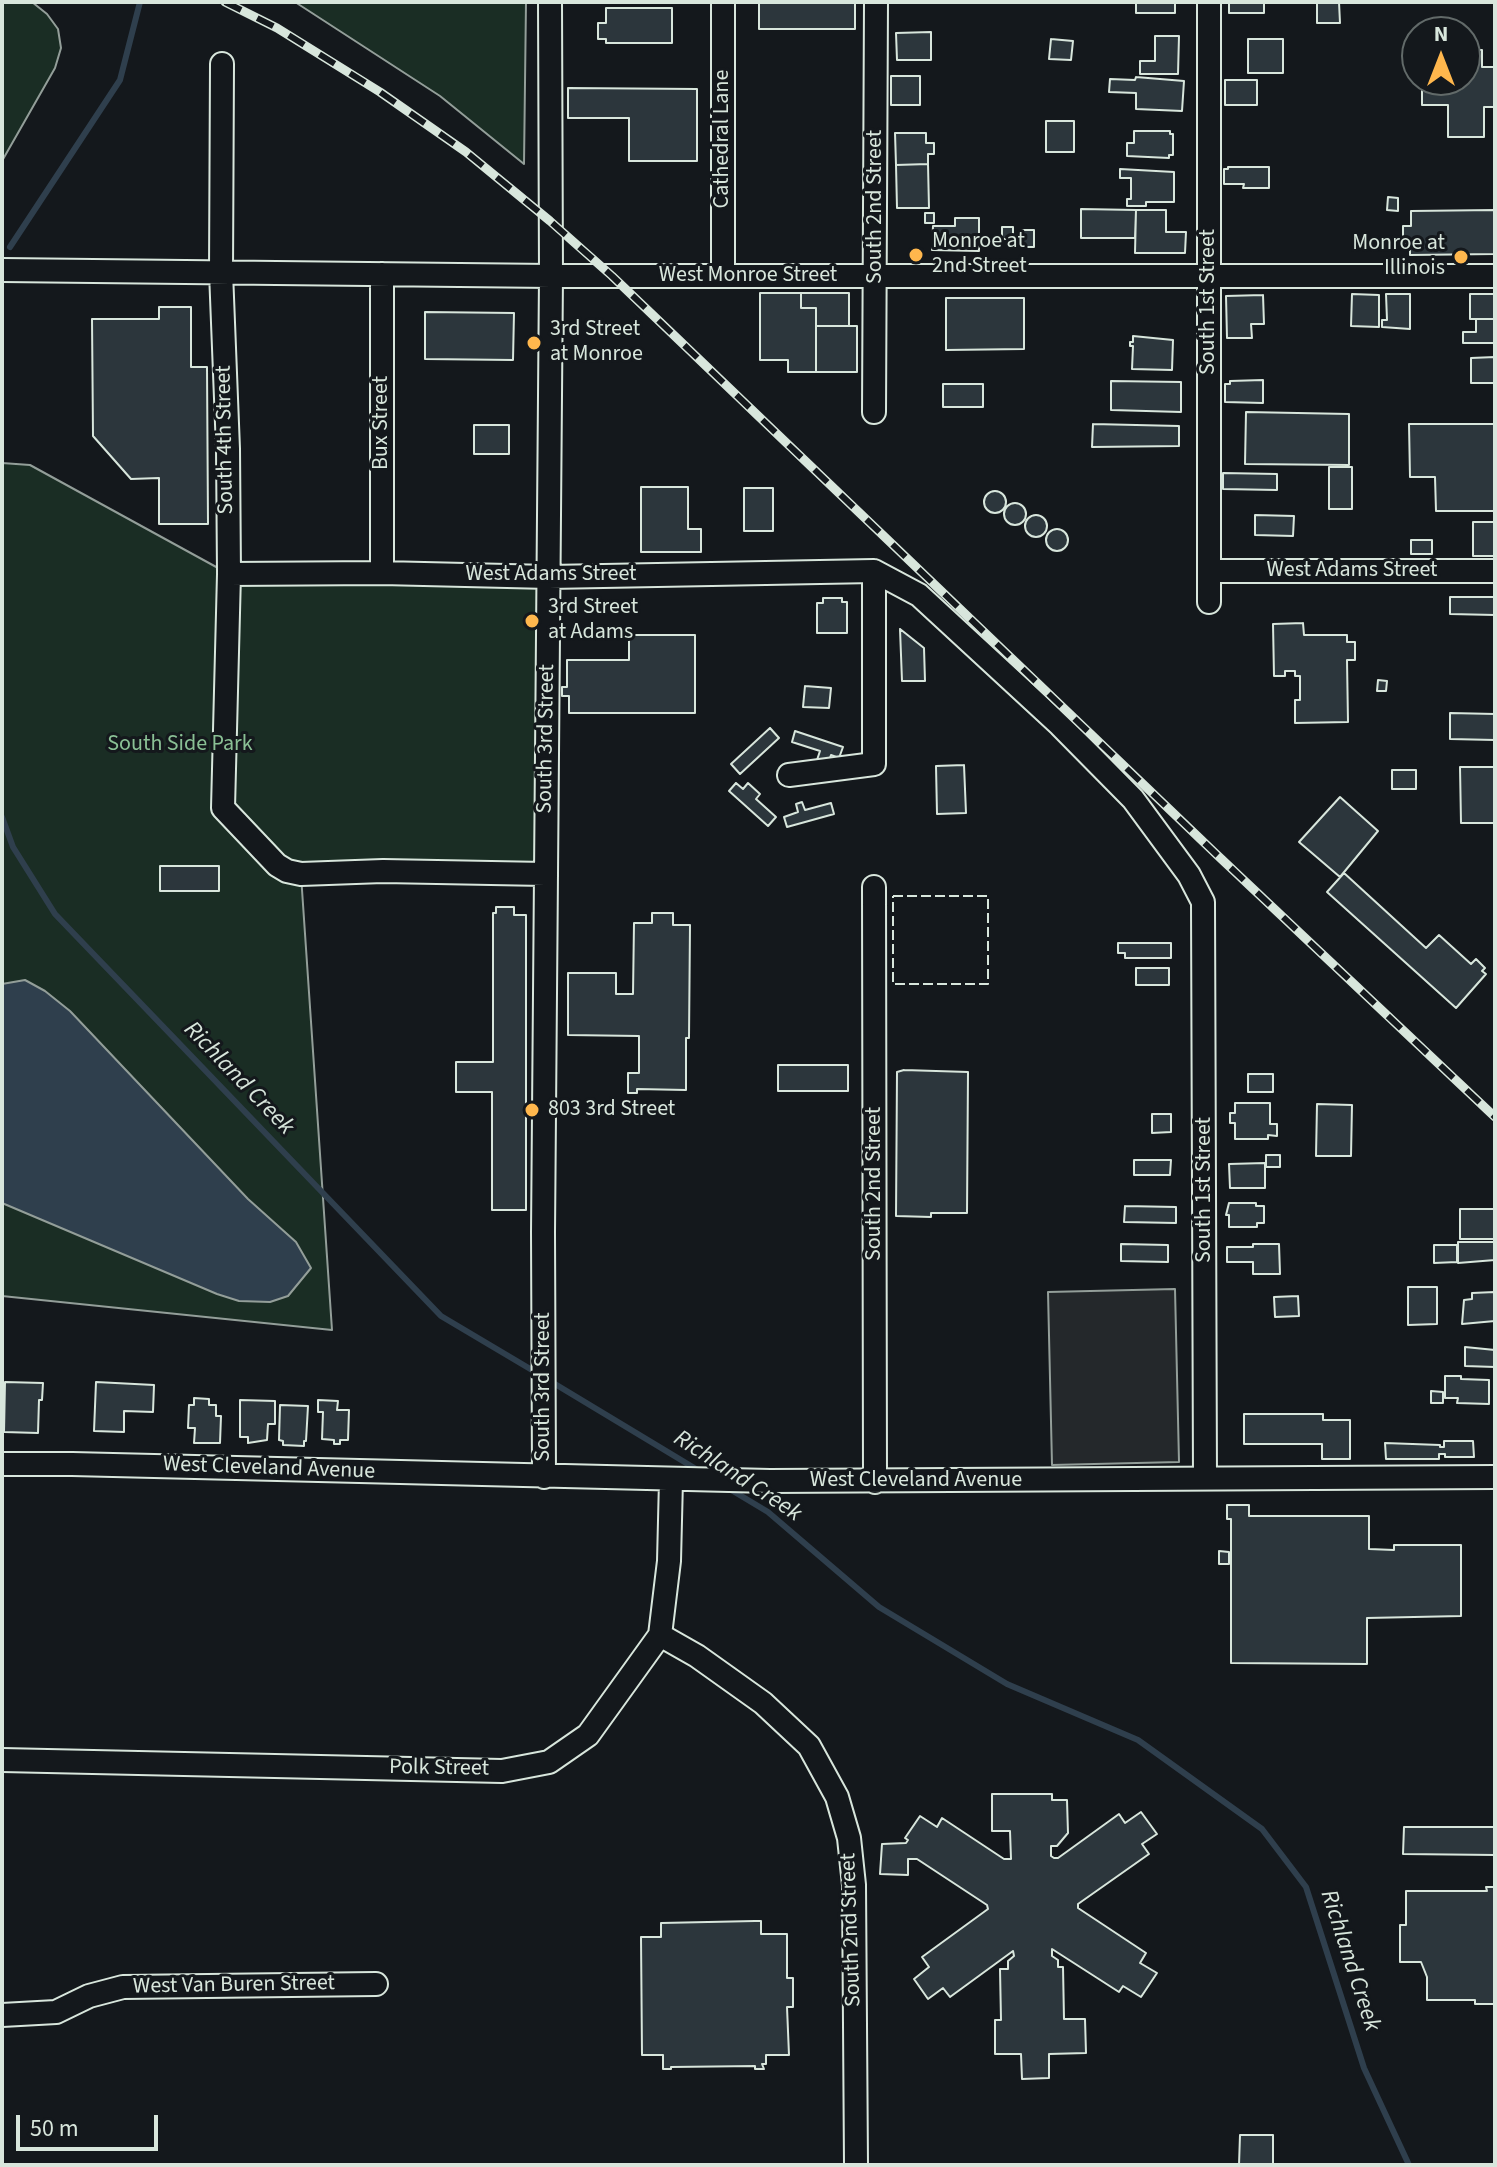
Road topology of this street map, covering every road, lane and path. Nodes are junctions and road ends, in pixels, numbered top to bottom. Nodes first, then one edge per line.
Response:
1 (550, 2) edge
2 (723, 2) edge
3 (876, 2) edge
4 (1209, 2) edge
5 (222, 64) dead end
6 (2, 270) edge
7 (221, 272) junction
8 (382, 274) junction
9 (551, 276) junction
10 (723, 276) junction
11 (876, 276) junction
12 (1209, 276) junction
13 (1495, 276) edge
14 (874, 412) dead end
15 (874, 571) junction
16 (1209, 571) junction
17 (1495, 571) edge
18 (382, 573) junction
19 (229, 574) junction
20 (549, 577) junction
21 (1209, 602) dead end
22 (789, 775) dead end
23 (545, 874) junction
24 (874, 887) dead end
25 (2, 1464) edge
26 (544, 1477) junction
27 (1495, 1477) edge
28 (1205, 1478) junction
29 (675, 1480) junction
30 (875, 1482) junction
31 (660, 1635) junction
32 (2, 1760) edge
33 (376, 1984) dead end
34 (2, 2015) edge
35 (856, 2165) edge

1 - 9 street, South 3rd Street
2 - 10 street, Cathedral Lane
3 - 11 street, South 2nd Street
4 - 12 street, South 1st Street
5 - 7 street, South 4th Street
6 - 7 street, West Monroe Street
7 - 8 street, West Monroe Street
7 - 19 street, South 4th Street
8 - 9 street, West Monroe Street
8 - 18 street, Bux Street
9 - 10 street, West Monroe Street
9 - 20 street, South 3rd Street
10 - 11 street, West Monroe Street
11 - 12 street, West Monroe Street
11 - 14 street, South 2nd Street
12 - 13 street, West Monroe Street
12 - 16 street, South 1st Street
15 - 20 street, West Adams Street
15 - 22 street
15 - 28 street, South 1st Street
16 - 17 street, West Adams Street
16 - 21 street, South 1st Street
18 - 19 street, West Adams Street
18 - 20 street, West Adams Street
19 - 23 street, South 4th Street
20 - 23 street, South 3rd Street
23 - 26 street, South 3rd Street
24 - 30 street, South 2nd Street
25 - 26 street, West Cleveland Avenue
26 - 29 street, West Cleveland Avenue
27 - 28 street, West Cleveland Avenue
28 - 30 street, West Cleveland Avenue
29 - 30 street, West Cleveland Avenue
29 - 31 street, Polk Street
31 - 32 street, Polk Street
31 - 35 street, South 2nd Street
33 - 34 street, West Van Buren Street

